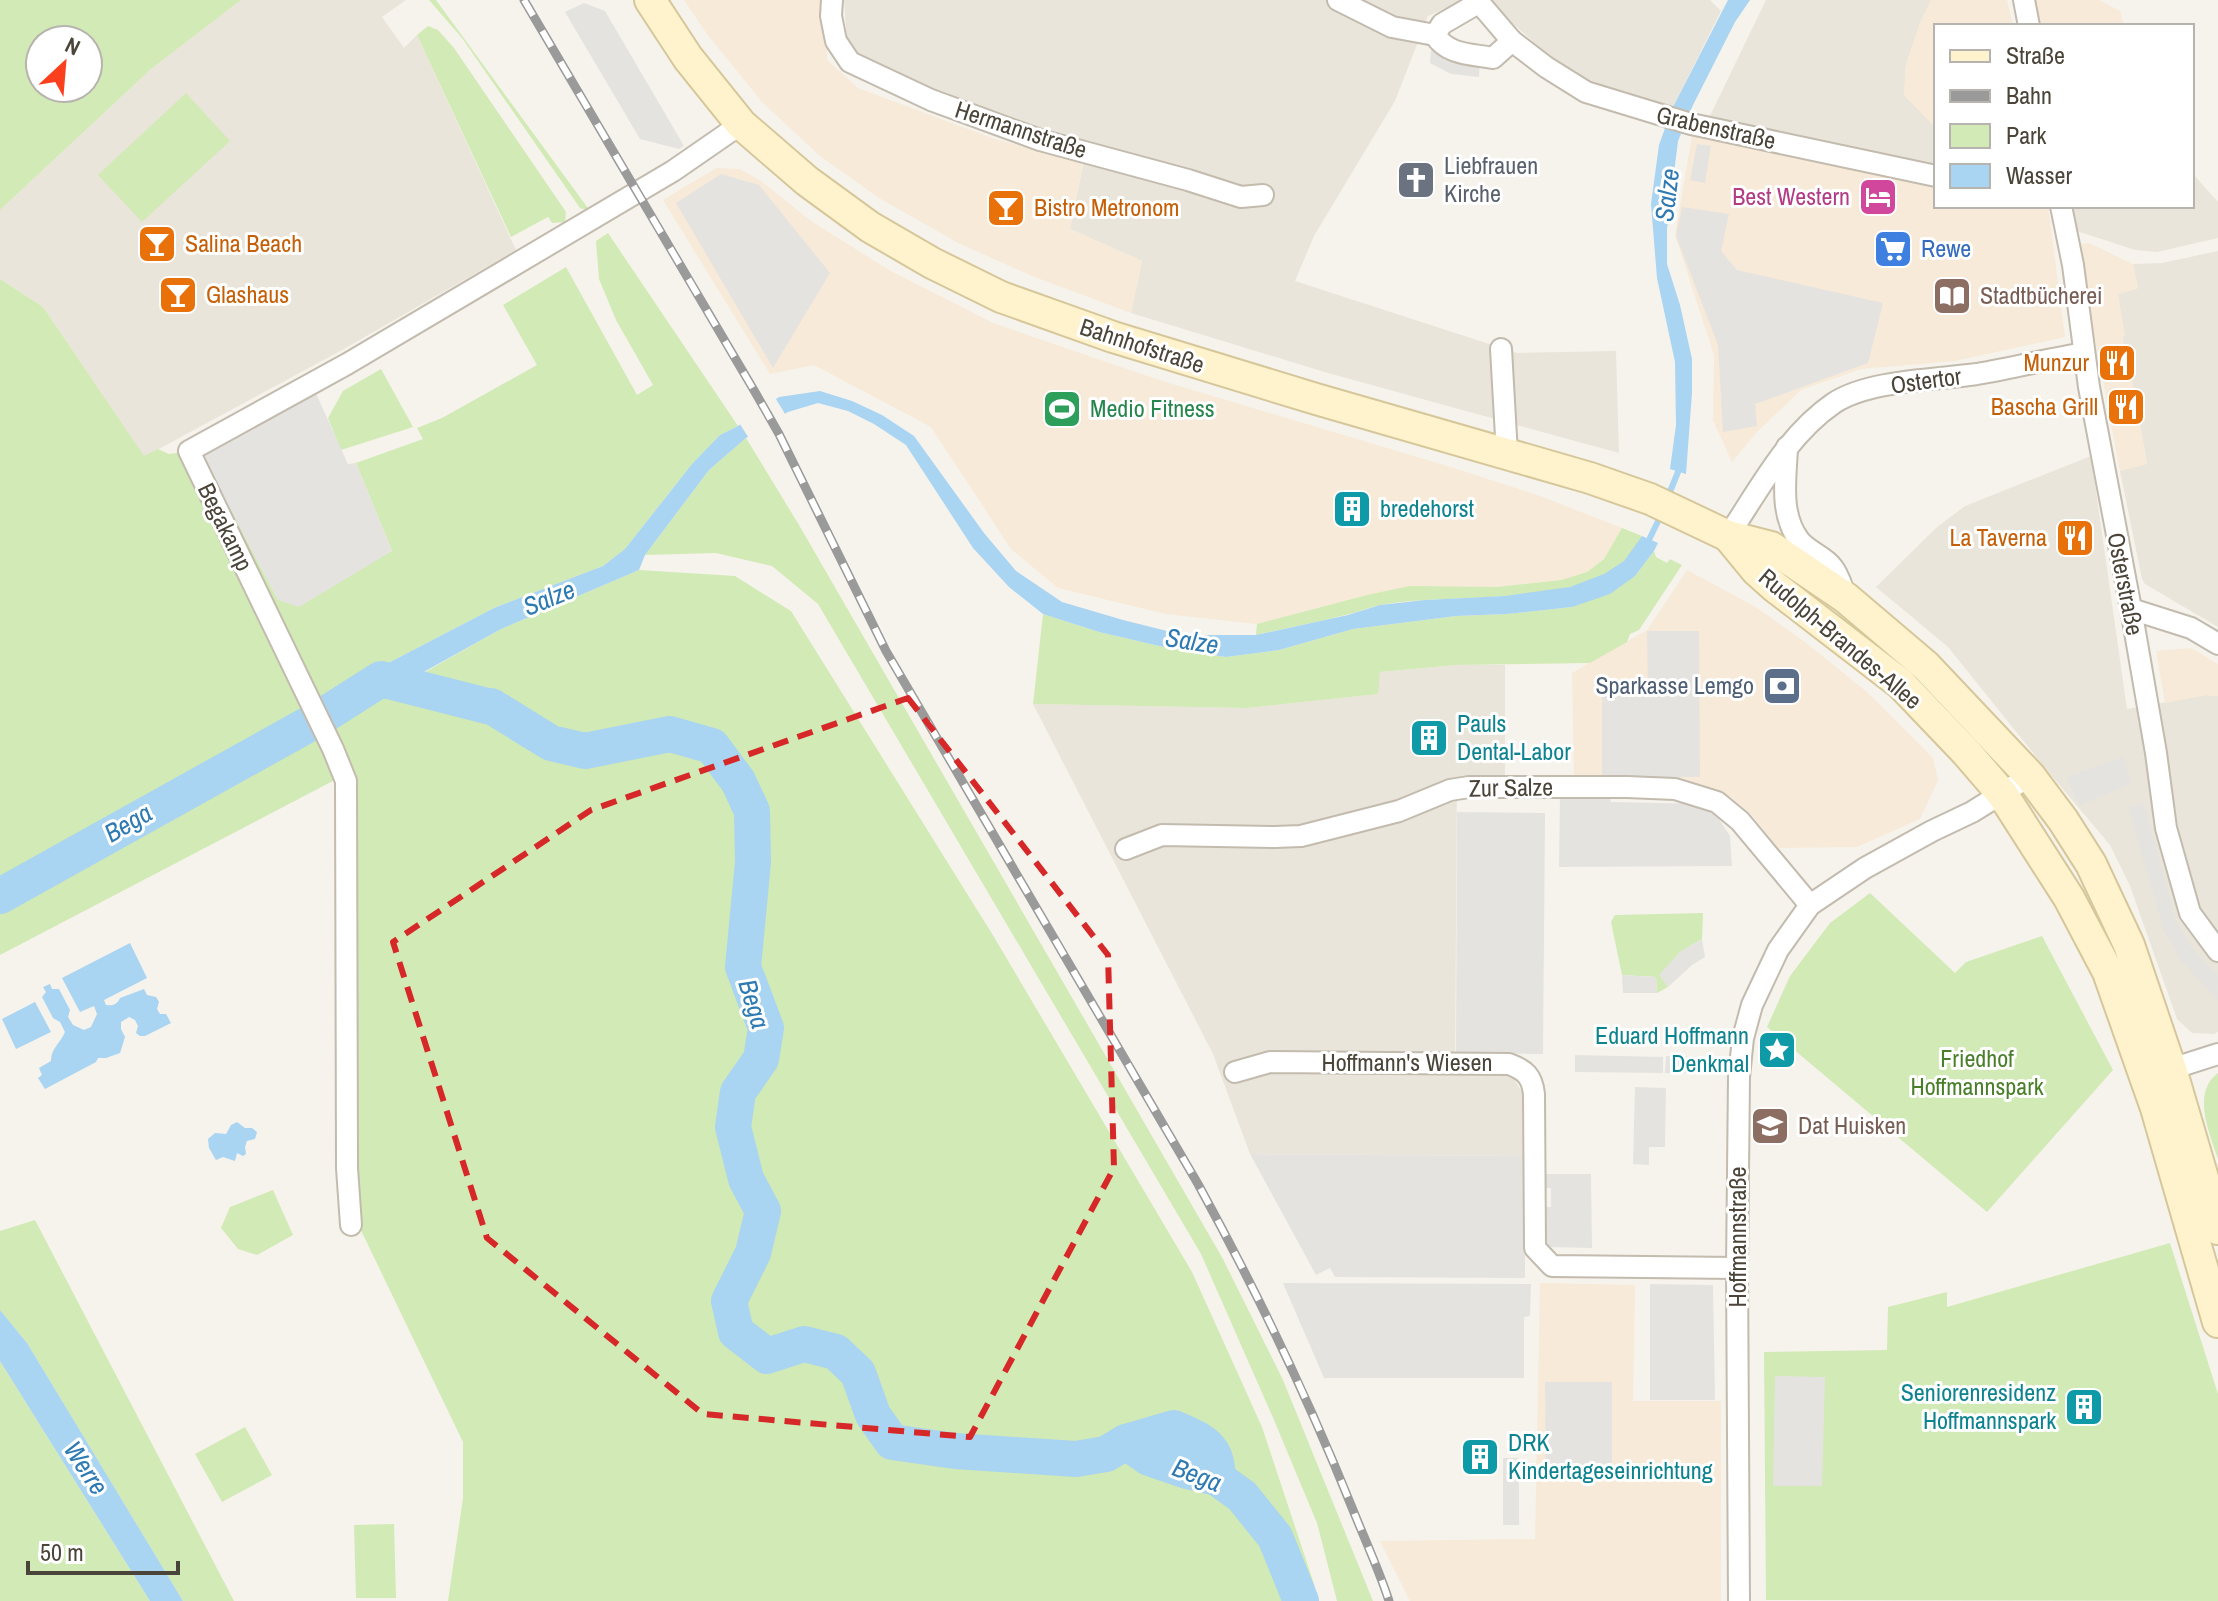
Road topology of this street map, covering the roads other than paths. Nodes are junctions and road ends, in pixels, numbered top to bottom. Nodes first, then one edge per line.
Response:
1 (650, 0) edge
2 (832, 0) edge
3 (1338, 0) edge
4 (2024, 0) edge
5 (1477, 1) edge
6 (2029, 24) edge
7 (1435, 35) junction
8 (1512, 41) junction
9 (741, 124) junction
10 (1934, 176) edge
11 (1263, 195) dead end
12 (2061, 208) edge
13 (1501, 349) dead end
14 (2084, 353) junction
15 (1787, 447) junction
16 (1507, 454) junction
17 (1728, 536) junction
18 (1846, 598) junction
19 (2131, 609) junction
20 (2218, 644) edge
21 (2030, 776) junction
22 (2003, 795) junction
23 (1126, 849) dead end
24 (1810, 905) junction
25 (2218, 951) edge
26 (2218, 1054) edge
27 (2171, 1069) junction
28 (1235, 1072) dead end
29 (351, 1225) dead end
30 (2218, 1229) edge
31 (1737, 1268) junction
32 (2218, 1322) edge
33 (1739, 1601) edge

1 - 9 main road, Bahnhofstraße
2 - 11 street, Hermannstraße
3 - 7 street
4 - 6 street
5 - 7 street
5 - 8 street, Grabenstraße
7 - 8 street
8 - 10 street, Grabenstraße
9 - 16 main road, Bahnhofstraße
9 - 29 street, Begakamp
12 - 14 street, Osterstraße
13 - 16 street
14 - 15 street, Ostertor
14 - 19 street, Osterstraße
15 - 17 street, Ostertor
15 - 18 street
16 - 17 main road, Bahnhofstraße
17 - 18 main road, Rudolph-Brandes-Allee
17 - 22 main road, Rudolph-Brandes-Allee
18 - 21 main road, Rudolph-Brandes-Allee
19 - 20 street
19 - 25 street, Osterstraße
21 - 22 street, Hoffmannstraße
21 - 27 main road, Rudolph-Brandes-Allee
22 - 24 street, Hoffmannstraße
22 - 32 main road, Rudolph-Brandes-Allee
23 - 24 street, Zur Salze
24 - 31 street, Hoffmannstraße
26 - 27 street
27 - 30 main road, Rudolph-Brandes-Allee
28 - 31 street, Hoffmann's Wiesen
31 - 33 street, Hoffmannstraße

